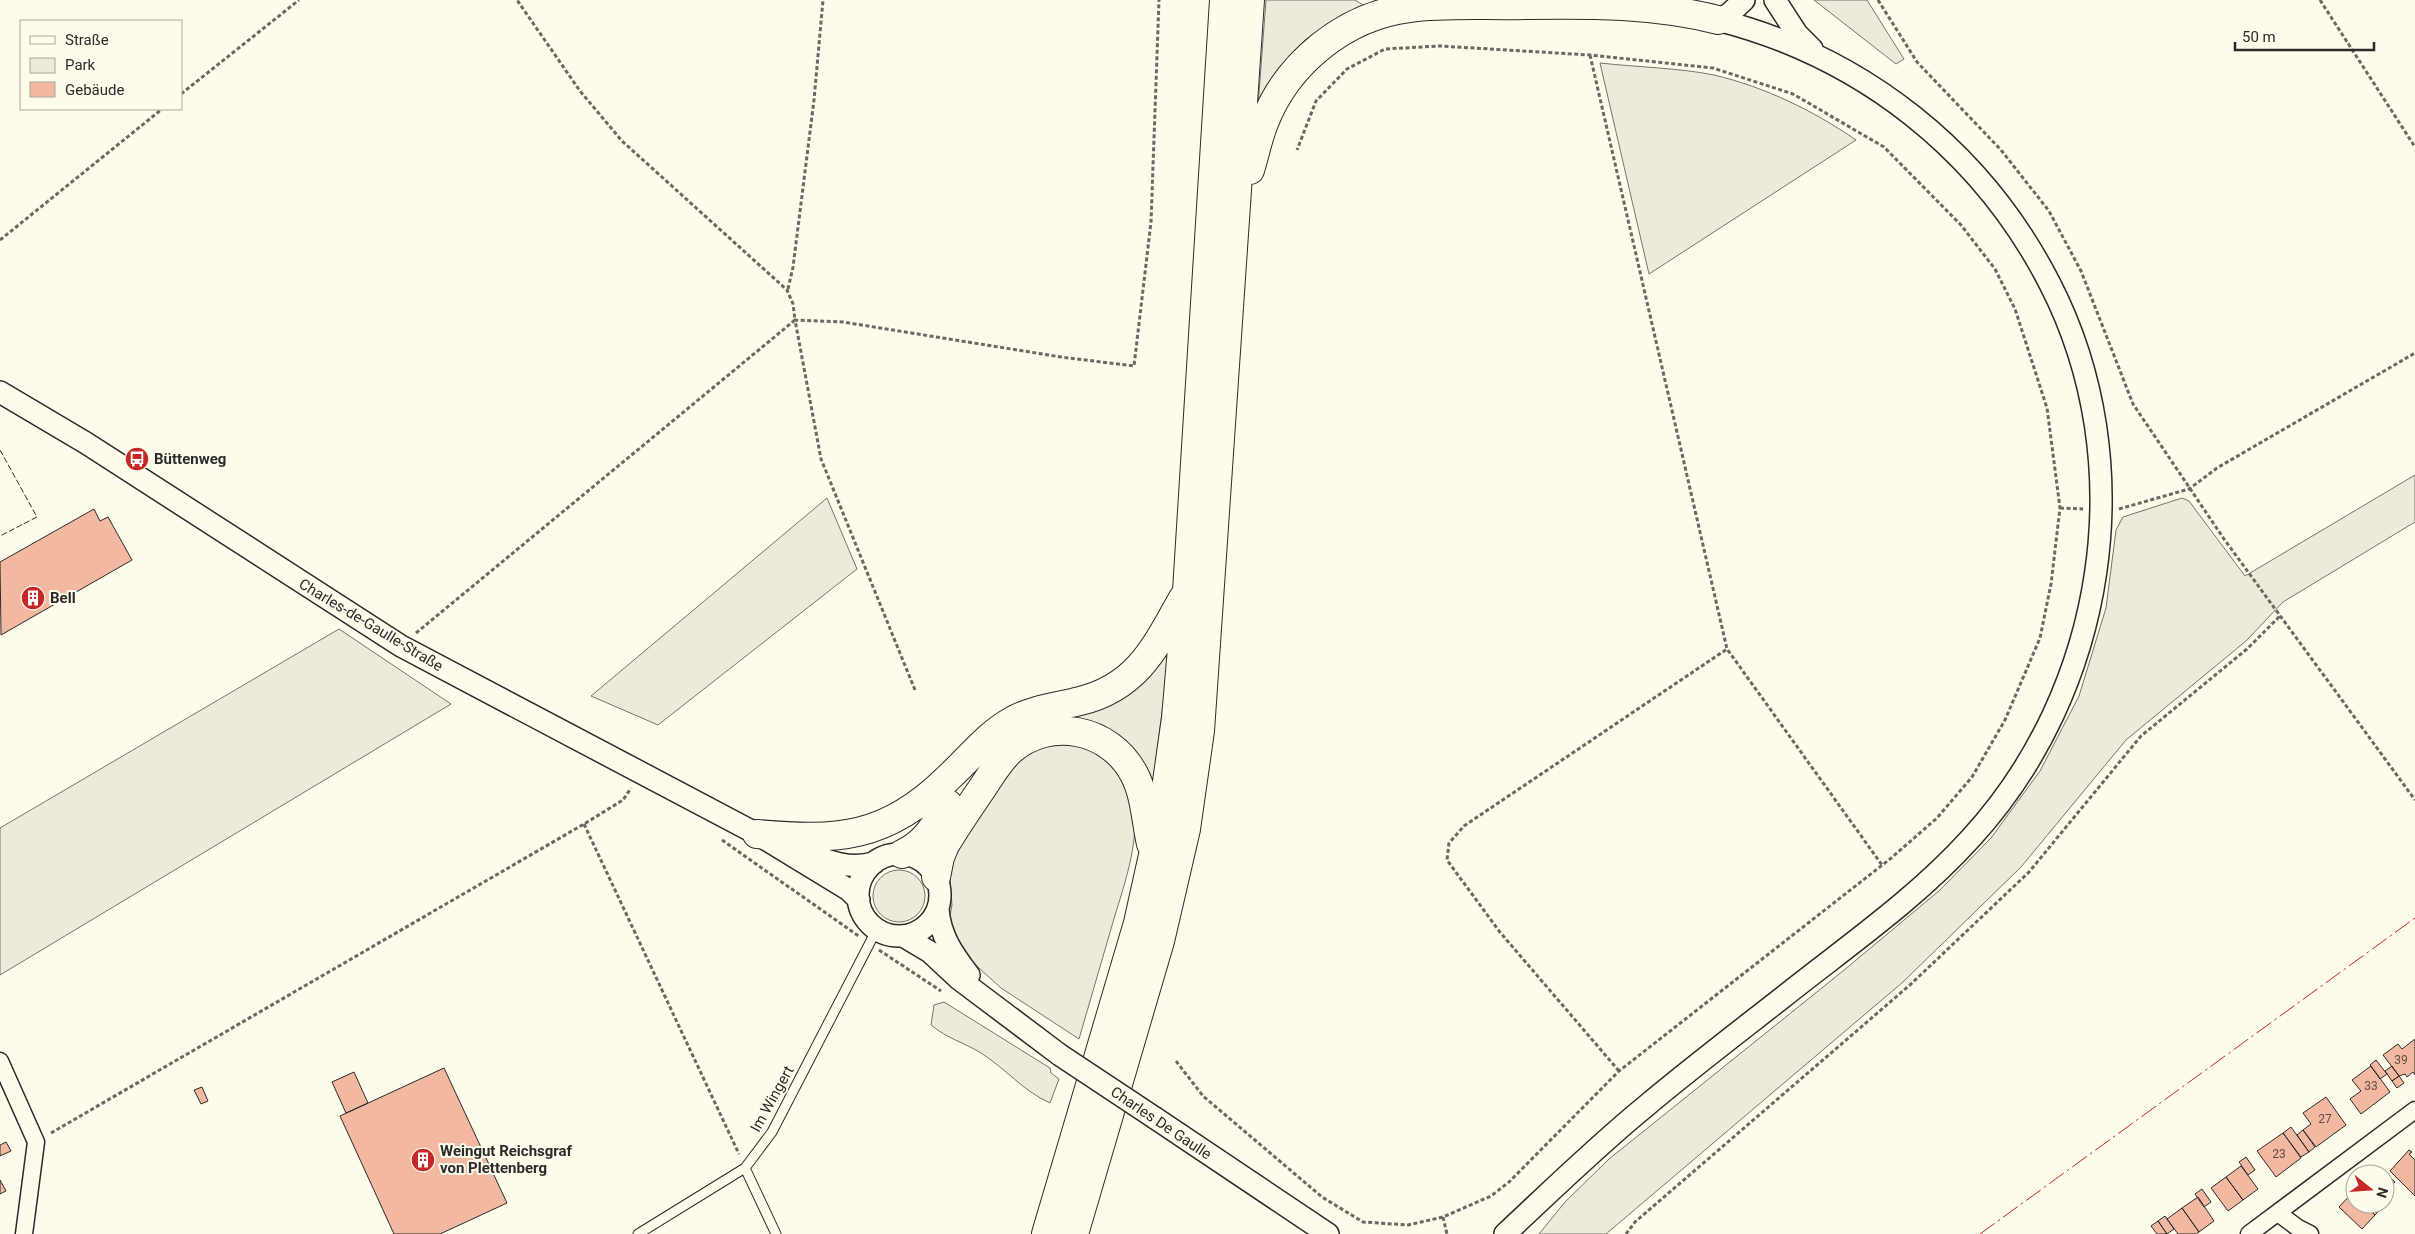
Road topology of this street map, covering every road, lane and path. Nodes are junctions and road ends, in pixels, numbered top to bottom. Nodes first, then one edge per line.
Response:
1 (299, 0) edge
2 (517, 0) edge
3 (823, 0) edge
4 (1159, 0) edge
5 (1224, 0) edge
6 (1250, 0) edge
7 (1393, 0) edge
8 (1744, 0) edge
9 (1775, 0) edge
10 (1878, 0) edge
11 (2320, 0) edge
12 (1428, 6) junction
13 (1721, 10) edge
14 (1590, 55) junction
15 (1817, 55) junction
16 (182, 93) edge
17 (161, 110) edge
18 (2415, 147) edge
19 (1297, 150) dead end
20 (1236, 217) junction
21 (0, 240) edge
22 (788, 290) junction
23 (795, 320) junction
24 (2415, 353) edge
25 (0, 392) edge
26 (2189, 489) junction
27 (2101, 509) junction
28 (1187, 591) junction
29 (2281, 615) junction
30 (401, 646) junction
31 (1728, 649) junction
32 (915, 690) dead end
33 (983, 745) junction
34 (640, 772) junction
35 (2415, 800) edge
36 (584, 824) junction
37 (756, 834) junction
38 (716, 835) dead end
39 (902, 854) junction
40 (1154, 859) junction
41 (874, 863) junction
42 (1882, 865) junction
43 (936, 876) junction
44 (859, 900) junction
45 (938, 909) junction
46 (873, 936) junction
47 (903, 936) junction
48 (947, 995) dead end
49 (996, 1008) junction
50 (1176, 1061) dead end
51 (0, 1062) edge
52 (1619, 1071) junction
53 (2415, 1110) edge
54 (36, 1142) junction
55 (745, 1168) junction
56 (1573, 1170) junction
57 (2278, 1213) junction
58 (1443, 1216) junction
59 (24, 1234) edge
60 (638, 1234) edge
61 (776, 1234) edge
62 (1046, 1234) edge
63 (1074, 1234) edge
64 (1328, 1234) edge
65 (1447, 1234) edge
66 (1505, 1234) edge
67 (1526, 1234) edge
68 (1626, 1234) edge
69 (2248, 1234) edge
70 (2310, 1234) edge

1 - 16 path
2 - 22 path
3 - 22 path
4 - 23 path
5 - 28 highway
6 - 20 highway
7 - 12 highway
8 - 13 street
9 - 15 street
10 - 26 path
11 - 18 path
12 - 13 highway
12 - 20 highway
13 - 15 street
14 - 19 path
14 - 31 path
14 - 42 path
15 - 27 street
17 - 21 path
20 - 63 highway
22 - 23 path
23 - 30 path
23 - 32 path
24 - 26 path
25 - 30 street, Charles-de-Gaulle-Straße
26 - 27 path
26 - 29 path
27 - 56 street
28 - 33 highway
28 - 40 highway
29 - 35 path
29 - 68 path
30 - 34 street, Charles-de-Gaulle-Straße
31 - 42 path
31 - 52 path
33 - 37 highway
33 - 39 highway
34 - 36 path
34 - 37 street, Charles-de-Gaulle-Straße
36 - 54 path
36 - 55 path
37 - 41 street, Charles-de-Gaulle-Straße
37 - 44 street, Charles-de-Gaulle-Straße
38 - 46 path
39 - 41 street
39 - 43 street
40 - 43 highway
40 - 62 highway
41 - 44 street
42 - 52 path
43 - 45 street
44 - 46 street
45 - 47 street
45 - 49 street, Charles De Gaulle
46 - 47 street
46 - 48 path
46 - 55 lane, Im Wingert
47 - 49 street, Charles De Gaulle
49 - 64 street, Charles De Gaulle, bridge
50 - 58 path
51 - 54 street
52 - 58 path
53 - 57 street
54 - 59 street
55 - 60 lane, Im Wingert
55 - 61 lane
56 - 66 street
56 - 67 street
57 - 69 street
57 - 70 street
58 - 65 path

